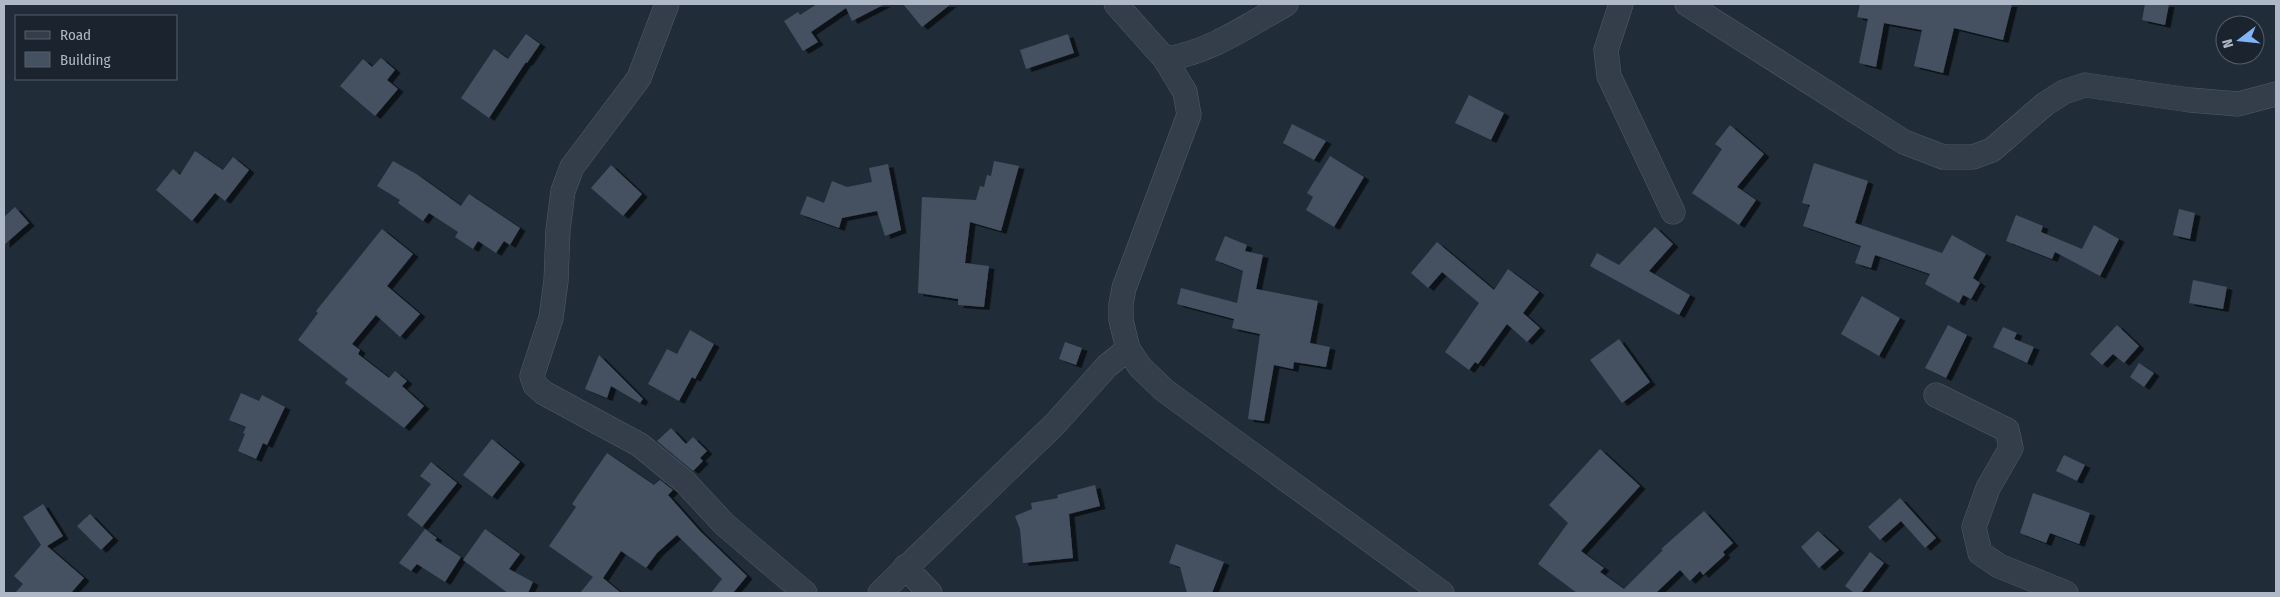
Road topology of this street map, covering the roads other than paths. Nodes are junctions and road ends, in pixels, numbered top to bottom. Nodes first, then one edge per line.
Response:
1 (667, 4) edge
2 (1116, 4) edge
3 (1286, 4) edge
4 (1621, 4) edge
5 (1687, 4) edge
6 (1165, 59) junction
7 (2276, 94) edge
8 (1672, 212) dead end
9 (1128, 349) junction
10 (1936, 395) dead end
11 (905, 567) junction
12 (805, 593) edge
13 (880, 593) edge
14 (930, 593) edge
15 (1442, 593) edge
16 (2066, 593) edge

1 - 12 street
2 - 6 street
3 - 6 street
4 - 8 street
5 - 7 street
6 - 9 street
9 - 11 street
9 - 15 street
10 - 16 street
11 - 13 street
11 - 14 street

